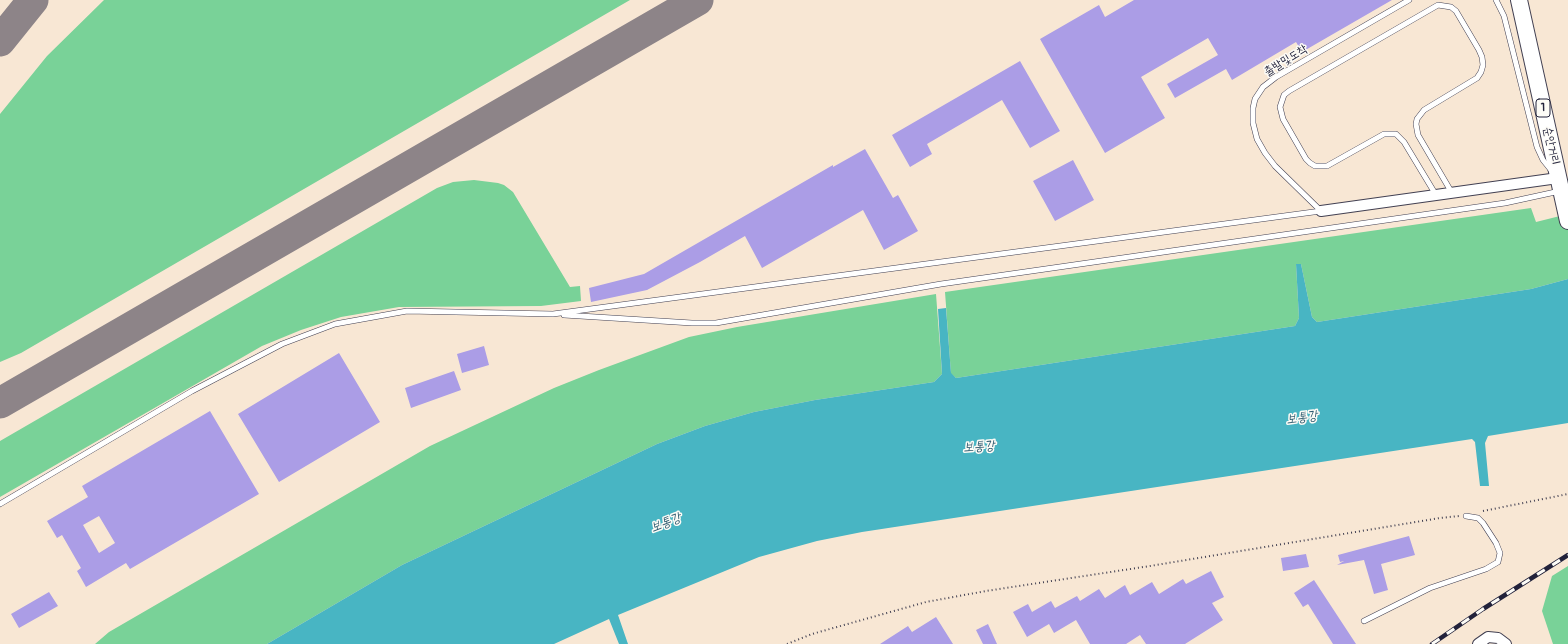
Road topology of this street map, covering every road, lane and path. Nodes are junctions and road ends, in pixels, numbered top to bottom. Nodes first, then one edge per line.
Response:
1 (1409, 0) edge
2 (1496, 0) edge
3 (1518, 0) edge
4 (1562, 186) edge
5 (1452, 193) junction
6 (1436, 195) junction
7 (1321, 211) junction
8 (1567, 218) edge
9 (553, 314) junction
10 (1568, 494) edge
11 (0, 504) edge
12 (1466, 516) junction
13 (1364, 621) dead end
14 (788, 644) edge
15 (1478, 644) edge
16 (1506, 644) edge

1 - 7 lane, 출발및도착
2 - 4 lane
3 - 4 main road, 순안거리 / 1
4 - 5 street
4 - 8 main road, 순안거리 / 1
4 - 9 lane
5 - 6 street
5 - 6 lane
6 - 7 street
7 - 9 lane
9 - 11 lane
10 - 12 path
12 - 13 lane
12 - 14 path
15 - 16 street

